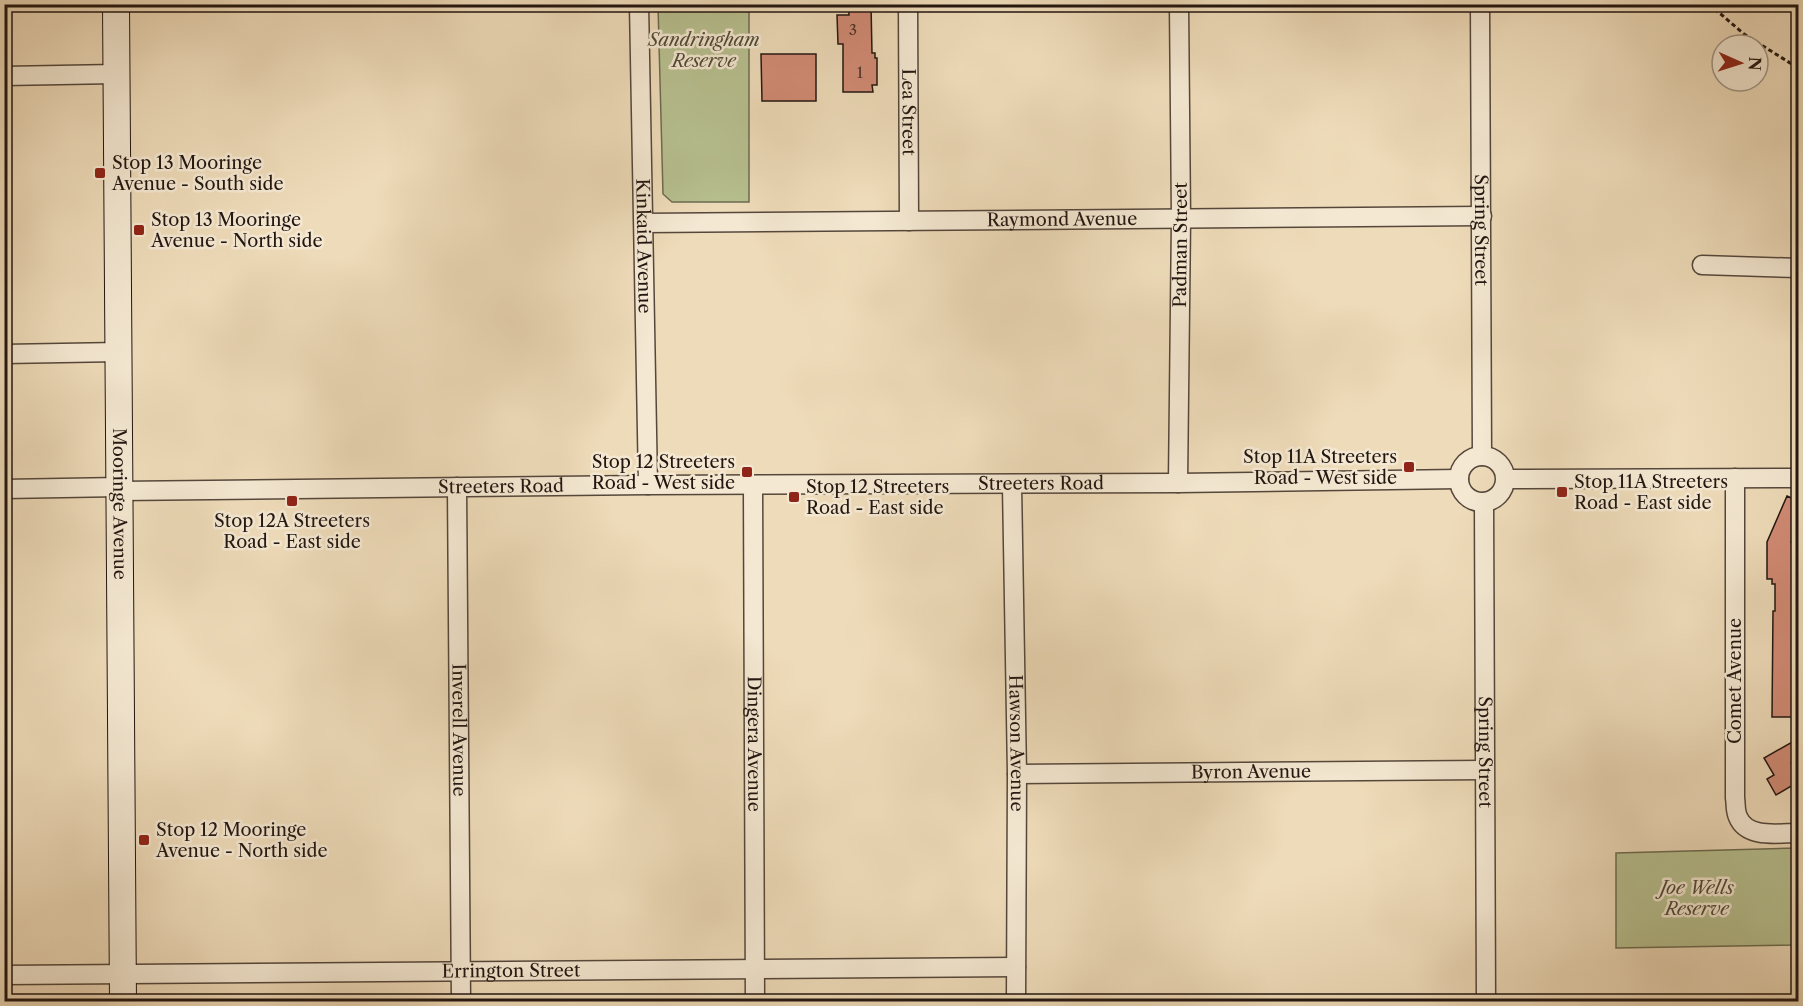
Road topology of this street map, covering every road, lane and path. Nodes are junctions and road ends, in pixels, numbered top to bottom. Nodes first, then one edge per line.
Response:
1 (116, 4) edge
2 (639, 4) edge
3 (908, 4) edge
4 (1179, 4) edge
5 (1480, 4) edge
6 (1709, 4) edge
7 (1798, 68) edge
8 (117, 74) junction
9 (4, 76) edge
10 (1482, 216) junction
11 (1181, 219) junction
12 (909, 221) junction
13 (644, 223) junction
14 (1702, 265) dead end
15 (1798, 268) edge
16 (119, 352) junction
17 (4, 354) edge
18 (1482, 456) junction
19 (1735, 478) junction
20 (1798, 478) edge
21 (1459, 479) junction
22 (1506, 479) junction
23 (1178, 483) junction
24 (648, 485) junction
25 (1012, 485) junction
26 (753, 486) junction
27 (457, 487) junction
28 (4, 489) edge
29 (120, 489) junction
30 (1484, 502) junction
31 (1484, 770) junction
32 (1017, 774) junction
33 (1798, 832) edge
34 (1016, 967) junction
35 (754, 970) junction
36 (460, 972) junction
37 (4, 975) edge
38 (122, 975) junction
39 (123, 1002) edge
40 (460, 1002) edge
41 (755, 1002) edge
42 (1016, 1002) edge
43 (1486, 1002) edge

1 - 8 street, Mooringe Avenue
2 - 13 street, Kinkaid Avenue
3 - 12 street, Lea Street
4 - 11 street, Padman Street
5 - 10 street, Spring Street
6 - 7 path
8 - 9 street
8 - 16 street, Mooringe Avenue
10 - 11 street, Raymond Avenue
10 - 18 street, Spring Street
11 - 12 street, Raymond Avenue
11 - 23 street, Padman Street
12 - 13 street, Raymond Avenue
13 - 24 street, Kinkaid Avenue
14 - 15 street
16 - 17 street
16 - 29 street, Mooringe Avenue
18 - 21 street
18 - 22 street
19 - 20 street
19 - 22 street
19 - 33 street, Comet Avenue
21 - 23 street, Streeters Road
21 - 30 street
22 - 30 street
23 - 25 street, Streeters Road
24 - 26 street, Streeters Road
24 - 27 street, Streeters Road
25 - 26 street, Streeters Road
25 - 32 street, Hawson Avenue
26 - 35 street, Dingera Avenue
27 - 29 street, Streeters Road
27 - 36 street, Inverell Avenue
28 - 29 street, Streeters Road
29 - 38 street, Mooringe Avenue
30 - 31 street, Spring Street
31 - 32 street, Byron Avenue
31 - 43 street, Spring Street
32 - 34 street, Hawson Avenue
34 - 35 street, Errington Street
34 - 42 street, Hawson Avenue
35 - 36 street, Errington Street
35 - 41 street, Dingera Avenue
36 - 38 street, Errington Street
36 - 40 street, Inverell Avenue
37 - 38 street, Errington Street
38 - 39 street, Mooringe Avenue

